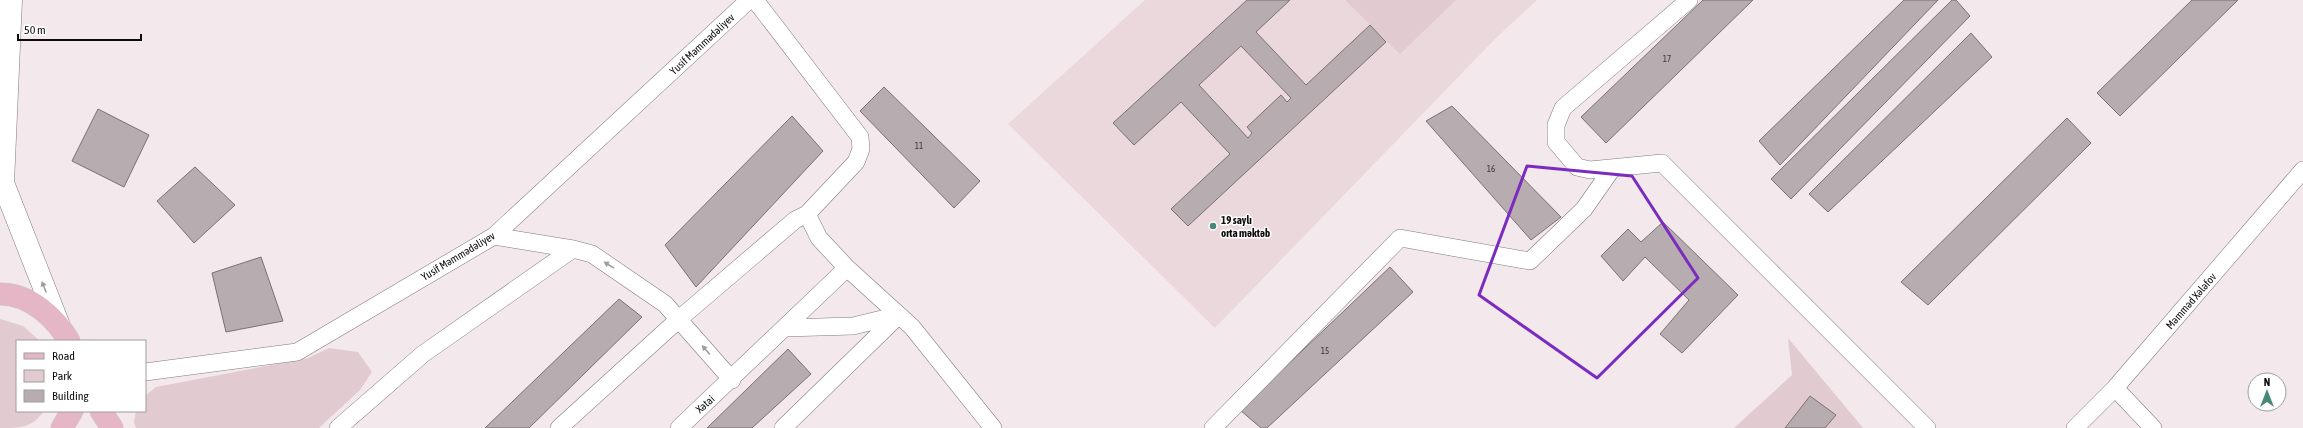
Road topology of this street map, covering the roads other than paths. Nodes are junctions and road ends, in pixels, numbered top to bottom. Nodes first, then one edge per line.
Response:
1 (11, 0) edge
2 (749, 0) edge
3 (755, 0) edge
4 (1689, 0) edge
5 (1612, 169) junction
6 (2303, 170) edge
7 (2, 186) edge
8 (807, 214) junction
9 (494, 236) junction
10 (573, 249) junction
11 (847, 268) junction
12 (0, 294) edge
13 (899, 315) junction
14 (679, 319) junction
15 (785, 328) junction
16 (64, 332) edge
17 (146, 372) edge
18 (732, 380) junction
19 (2115, 388) junction
20 (71, 412) edge
21 (102, 412) edge
22 (343, 427) edge
23 (62, 428) edge
24 (112, 428) edge
25 (559, 428) edge
26 (679, 428) edge
27 (783, 428) edge
28 (993, 428) edge
29 (1213, 428) edge
30 (1927, 428) edge
31 (2075, 428) edge
32 (2153, 428) edge

1 - 7 main road
2 - 9 street, Yusif Məmmədəliyev
3 - 8 street
4 - 5 street
5 - 29 street
5 - 30 street
6 - 19 street, Məmməd Xələfov
16 -> 7 main road
8 - 11 street
8 - 14 street
9 - 10 street
9 - 17 street, Yusif Məmmədəliyev
14 -> 10 street
10 - 22 street
11 - 13 street
11 - 15 street, Xətai
12 - 16 main road
13 - 15 street
13 - 27 street
13 - 28 street
18 -> 14 street
14 - 25 street
15 - 18 street, Xətai
18 - 26 street, Xətai
19 - 31 street, Məmməd Xələfov
19 - 32 street
20 - 23 main road
21 - 24 main road

